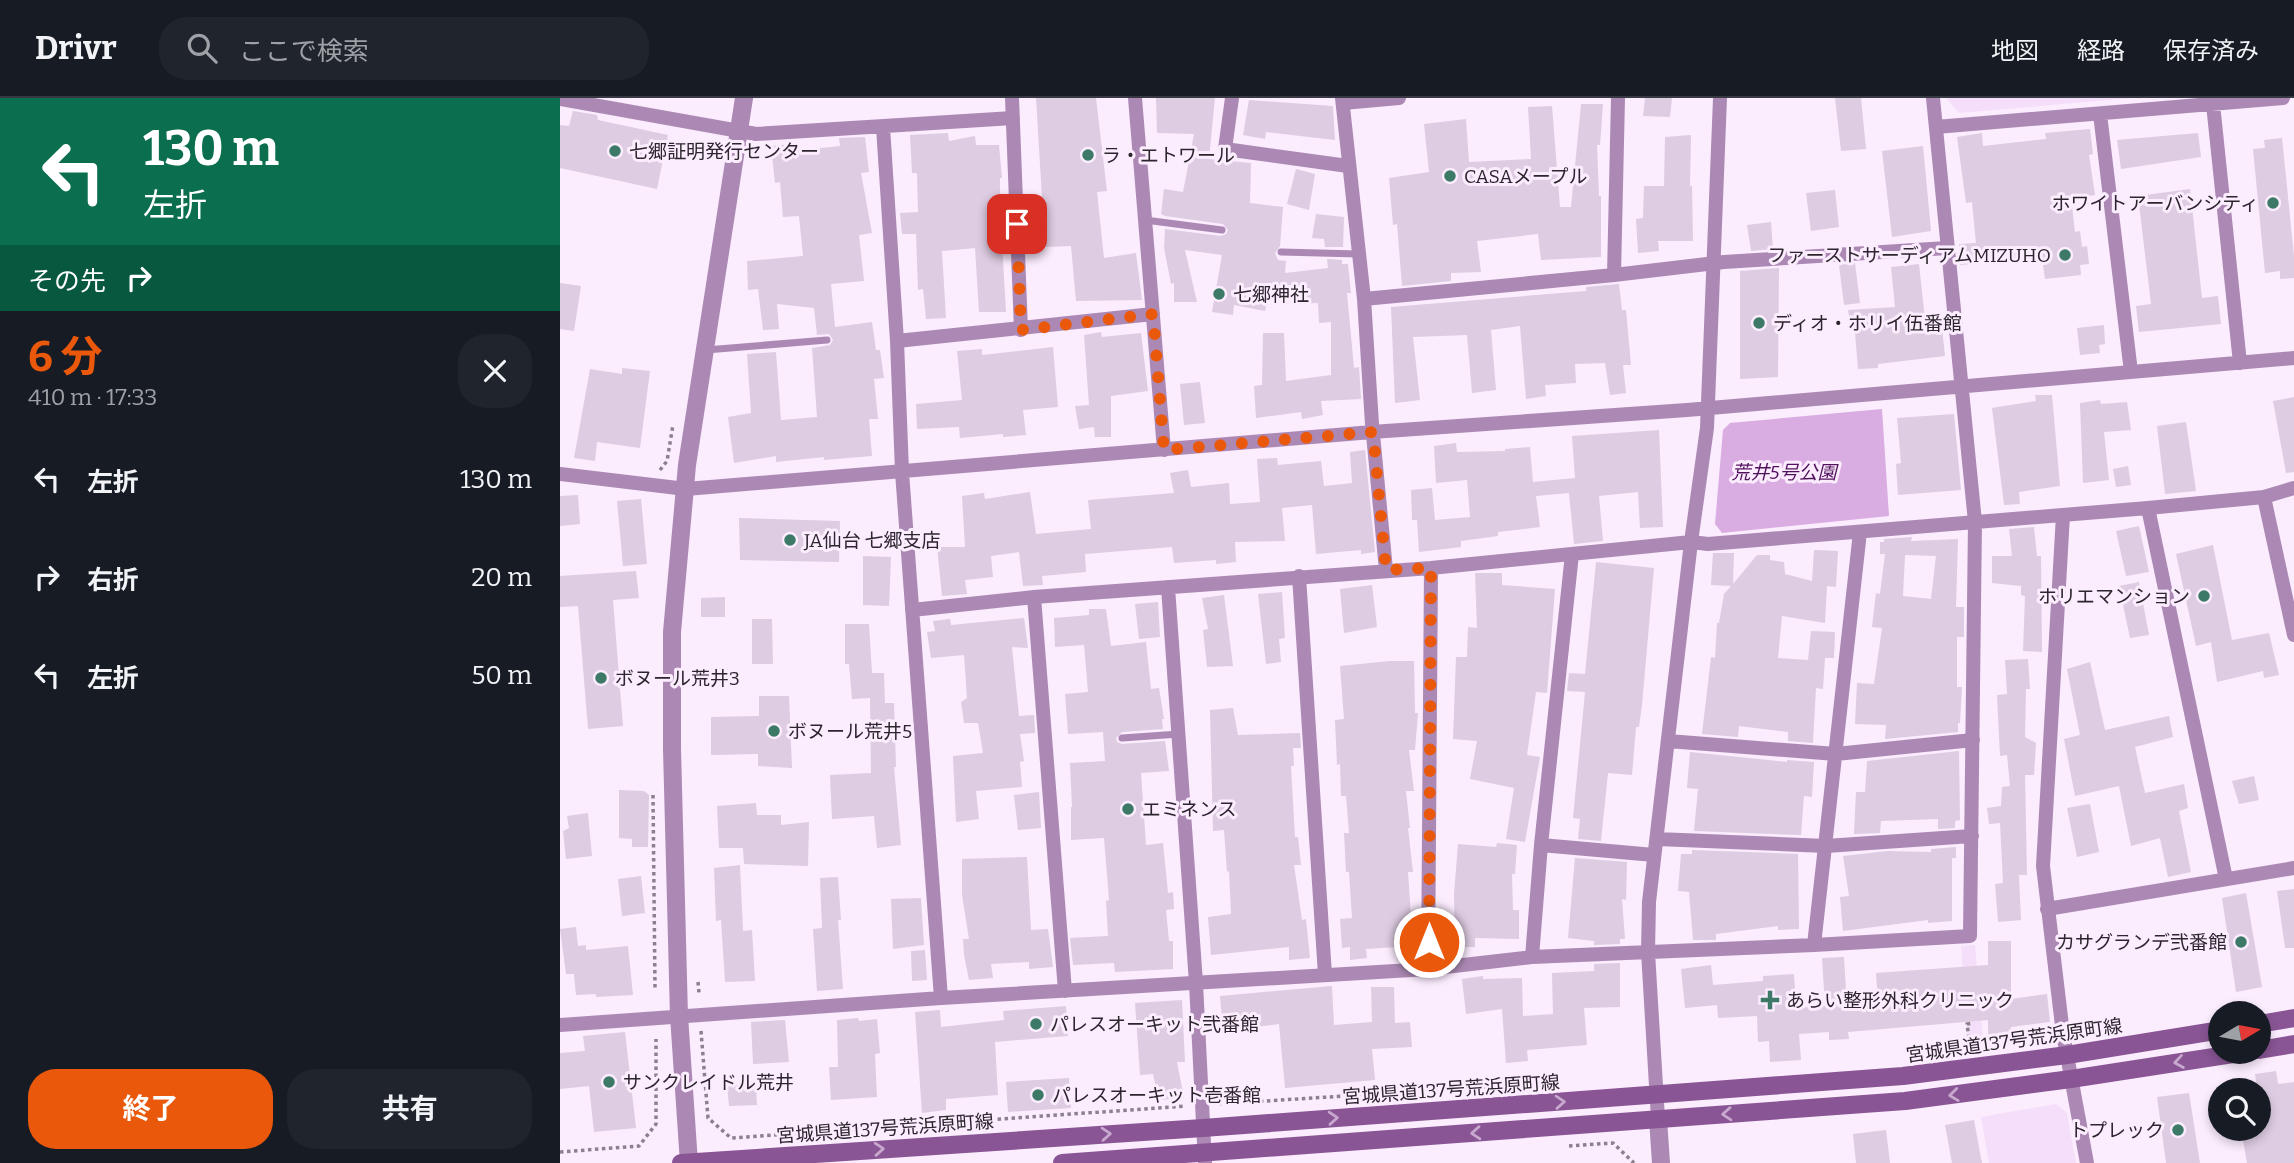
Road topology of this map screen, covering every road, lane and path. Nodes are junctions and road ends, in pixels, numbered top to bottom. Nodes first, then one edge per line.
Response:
1 (744, 98) edge
2 (1012, 98) edge
3 (1135, 98) edge
4 (1232, 98) edge
5 (1399, 98) edge
6 (1618, 98) edge
7 (1720, 98) edge
8 (1933, 98) edge
9 (2283, 98) edge
10 (560, 99) edge
11 (1342, 101) edge
12 (2213, 104) junction
13 (2100, 114) junction
14 (1013, 118) junction
15 (883, 127) junction
16 (1936, 127) junction
17 (740, 132) junction
18 (1348, 166) junction
19 (1145, 220) junction
20 (1222, 230) dead end
21 (1947, 248) junction
22 (1281, 252) dead end
23 (1358, 254) junction
24 (1712, 263) junction
25 (1614, 275) junction
26 (1363, 299) junction
27 (1153, 314) junction
28 (1021, 330) junction
29 (827, 340) dead end
30 (897, 341) junction
31 (706, 350) junction
32 (2294, 358) edge
33 (2241, 363) junction
34 (2131, 373) junction
35 (1962, 387) junction
36 (1708, 408) junction
37 (674, 421) dead end
38 (1373, 432) junction
39 (1164, 450) junction
40 (902, 472) junction
41 (560, 474) edge
42 (653, 474) dead end
43 (2294, 488) edge
44 (686, 489) junction
45 (2264, 497) junction
46 (2148, 508) junction
47 (2063, 515) junction
48 (1975, 522) junction
49 (1860, 531) junction
50 (1691, 542) junction
51 (1572, 554) junction
52 (1431, 568) junction
53 (1386, 570) junction
54 (1299, 576) junction
55 (1168, 587) junction
56 (1034, 597) junction
57 (912, 610) junction
58 (2294, 635) edge
59 (1178, 734) junction
60 (1122, 738) dead end
61 (1973, 740) junction
62 (1668, 741) junction
63 (1836, 754) junction
64 (1972, 836) junction
65 (1657, 839) junction
66 (1541, 845) junction
67 (1826, 846) junction
68 (1654, 855) junction
69 (2294, 868) edge
70 (2226, 879) junction
71 (2047, 909) junction
72 (1814, 945) junction
73 (1648, 952) junction
74 (1532, 957) junction
75 (1429, 969) junction
76 (1325, 975) junction
77 (698, 980) dead end
78 (1196, 983) junction
79 (1065, 990) junction
80 (699, 993) dead end
81 (941, 998) junction
82 (679, 1016) junction
83 (2294, 1018) edge
84 (2272, 1022) edge
85 (1973, 1023) dead end
86 (560, 1025) edge
87 (700, 1027) dead end
88 (2208, 1032) edge
89 (656, 1039) dead end
90 (2294, 1044) edge
91 (1969, 1045) dead end
92 (2272, 1048) edge
93 (2067, 1055) junction
94 (2208, 1058) edge
95 (2071, 1079) junction
96 (1490, 1087) dead end
97 (1657, 1096) junction
98 (1214, 1104) dead end
99 (1191, 1105) dead end
100 (1658, 1119) junction
101 (1203, 1128) junction
102 (1558, 1147) dead end
103 (560, 1152) edge
104 (1205, 1158) edge
105 (681, 1163) edge
106 (689, 1163) edge
107 (1062, 1163) edge
108 (1634, 1163) edge
109 (1661, 1163) edge
110 (2087, 1163) edge

1 - 17 street
2 - 14 street
3 - 19 street
4 - 18 street
5 - 11 street
6 - 25 street
7 - 24 street
8 - 16 street
9 - 12 street
10 - 17 street
11 - 18 street
12 - 13 street
12 - 33 street
13 - 16 street
13 - 34 street
14 - 15 street
14 - 28 street
15 - 17 street
15 - 30 street
16 - 21 street
17 - 31 street
18 - 23 street
19 - 20 lane
19 - 27 street
21 - 24 street
21 - 35 street
22 - 23 lane
23 - 26 street
24 - 25 street
24 - 36 street
25 - 26 street
26 - 38 street
27 - 28 street
27 - 39 street
28 - 30 street
29 - 31 lane
30 - 40 street
31 - 44 street
32 - 33 street
33 - 34 street
34 - 35 street
35 - 36 street
35 - 48 street
36 - 38 street
36 - 50 street
37 - 42 path
38 - 39 street
38 - 53 street
39 - 40 street
40 - 44 street
40 - 57 street
41 - 44 street
43 - 45 street
44 - 82 street
45 - 46 street
45 - 58 street
46 - 47 street
46 - 70 street
47 - 48 street
47 - 71 street
48 - 49 street
48 - 61 street
49 - 50 street
49 - 63 street
50 - 51 street
50 - 62 street
51 - 52 street
51 - 66 street
52 - 53 street
52 - 75 street
53 - 54 street
54 - 55 street
54 - 76 street
55 - 56 street
55 - 59 street
56 - 57 street
56 - 79 street
57 - 81 street
59 - 60 lane
59 - 78 street
61 - 63 street
61 - 64 street
62 - 63 street
62 - 65 street
63 - 67 street
64 - 67 street
64 - 72 street
65 - 67 street
65 - 68 street
66 - 68 street
66 - 74 street
67 - 72 street
68 - 73 street
69 - 70 street
70 - 71 street
71 - 93 street
72 - 73 street
73 - 74 street
73 - 97 street
74 - 75 street
75 - 76 street
76 - 78 street
77 - 80 path
78 - 79 street
78 - 101 street
79 - 81 street
81 - 82 street
82 - 86 street
82 - 106 street
83 - 84 main road
85 - 91 path
87 - 99 path
88 - 93 main road, 宮城県道137号荒浜原町線
89 - 103 path
90 - 92 main road
93 - 95 street
93 - 97 main road, 宮城県道137号荒浜原町線
94 -> 95 main road
95 -> 100 main road
95 - 110 street
96 - 98 path
97 - 100 street
101 -> 97 main road, 宮城県道137号荒浜原町線
100 -> 104 main road
100 - 109 street
101 - 104 street
106 -> 101 main road, 宮城県道137号荒浜原町線
102 - 108 path
104 - 107 main road
105 - 106 main road, 宮城県道137号荒浜原町線

